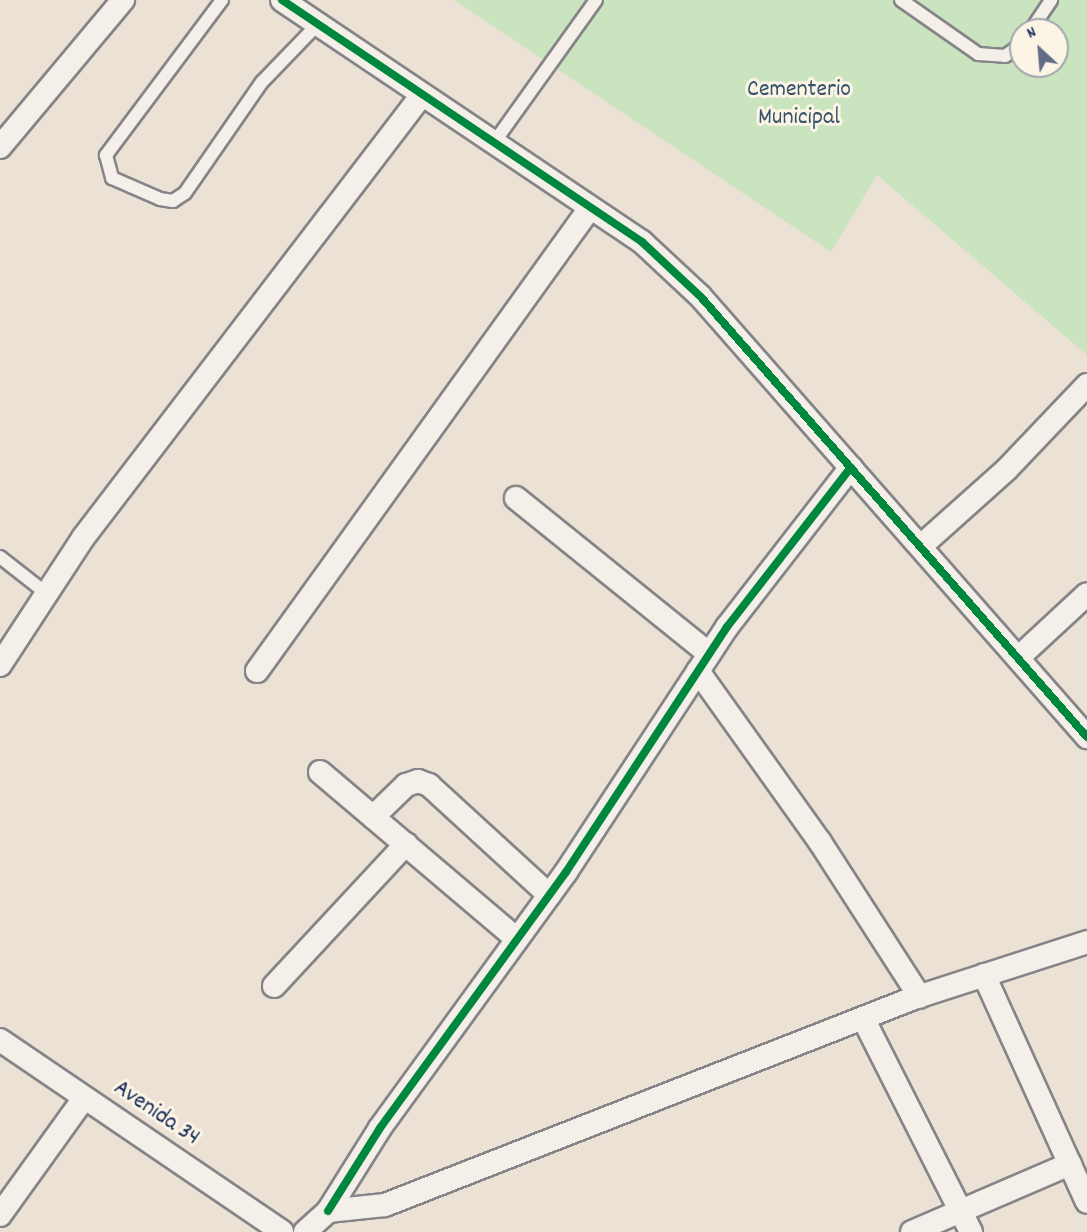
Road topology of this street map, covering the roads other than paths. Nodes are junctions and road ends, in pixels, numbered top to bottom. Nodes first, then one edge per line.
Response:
1 (123, 0) edge
2 (222, 0) edge
3 (282, 0) edge
4 (596, 0) edge
5 (901, 0) edge
6 (1052, 0) edge
7 (1039, 18) edge
8 (317, 25) junction
9 (1009, 53) edge
10 (421, 96) junction
11 (493, 144) junction
12 (0, 147) edge
13 (591, 208) junction
14 (1087, 385) edge
15 (851, 467) junction
16 (516, 498) dead end
17 (921, 546) junction
18 (0, 557) edge
19 (46, 593) junction
20 (1087, 594) edge
21 (1018, 658) junction
22 (704, 663) junction
23 (0, 665) edge
24 (257, 672) dead end
25 (1087, 737) edge
26 (320, 772) dead end
27 (373, 817) junction
28 (406, 844) junction
29 (549, 895) junction
30 (517, 939) junction
31 (1087, 942) edge
32 (984, 975) junction
33 (274, 986) dead end
34 (920, 997) junction
35 (863, 1018) junction
36 (0, 1040) edge
37 (84, 1098) junction
38 (1070, 1164) junction
39 (1087, 1202) edge
40 (961, 1211) junction
41 (328, 1212) junction
42 (0, 1215) edge
43 (281, 1232) edge
44 (305, 1232) edge
45 (912, 1232) edge
46 (971, 1232) edge

1 - 12 street
2 - 8 lane
3 - 8 street
4 - 11 lane
5 - 9 lane
6 - 7 lane
8 - 10 street
10 - 11 street
10 - 19 street
11 - 13 street
13 - 15 street
13 - 24 street
14 - 17 street
15 - 17 street
15 - 22 street
16 - 22 street
17 - 21 street
18 - 19 lane
19 - 23 street
20 - 21 street
21 - 25 street
22 - 29 street
22 - 34 street
26 - 27 street
27 - 28 street
27 - 29 street
28 - 30 street
28 - 33 street
29 - 30 street
30 - 41 street
31 - 32 street
32 - 34 street
32 - 38 street
34 - 35 street
35 - 40 street
35 - 41 street
36 - 37 street, Avenida 34
37 - 42 street
37 - 43 street, Avenida 34
38 - 39 street
38 - 40 street
40 - 45 street
40 - 46 street
41 - 44 street

